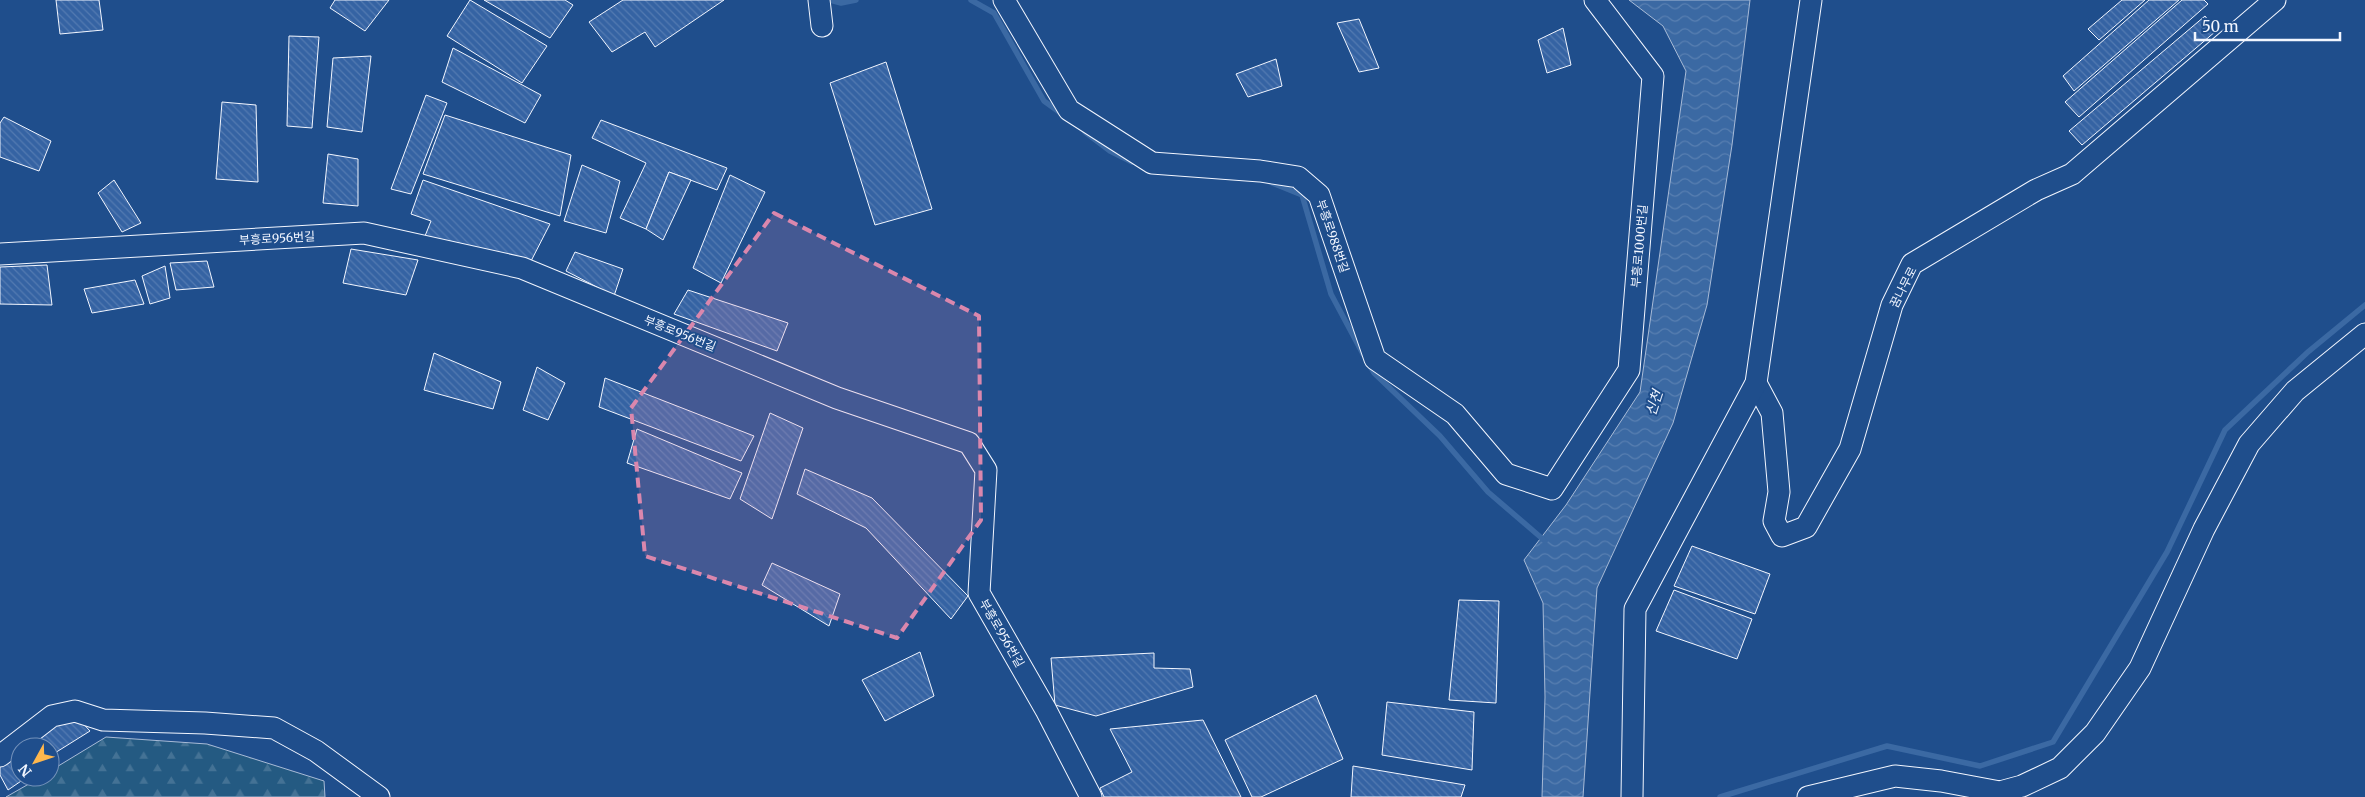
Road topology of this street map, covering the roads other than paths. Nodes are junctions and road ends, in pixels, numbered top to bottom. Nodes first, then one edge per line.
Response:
1 (819, 0) edge
2 (1004, 0) edge
3 (1595, 0) edge
4 (1811, 0) edge
5 (2274, 0) edge
6 (822, 26) dead end
7 (0, 254) edge
8 (2365, 334) edge
9 (1756, 383) junction
10 (1552, 489) joint
11 (0, 756) edge
12 (380, 797) edge
13 (1091, 797) edge
14 (1632, 797) edge
15 (1808, 797) edge

1 - 6 street
2 - 10 street, 부흥로988번길
3 - 10 street, 부흥로1000번길
4 - 9 street
5 - 9 street, 꿈나무로
7 - 13 street, 부흥로956번길
8 - 15 street
9 - 14 street
11 - 12 street

